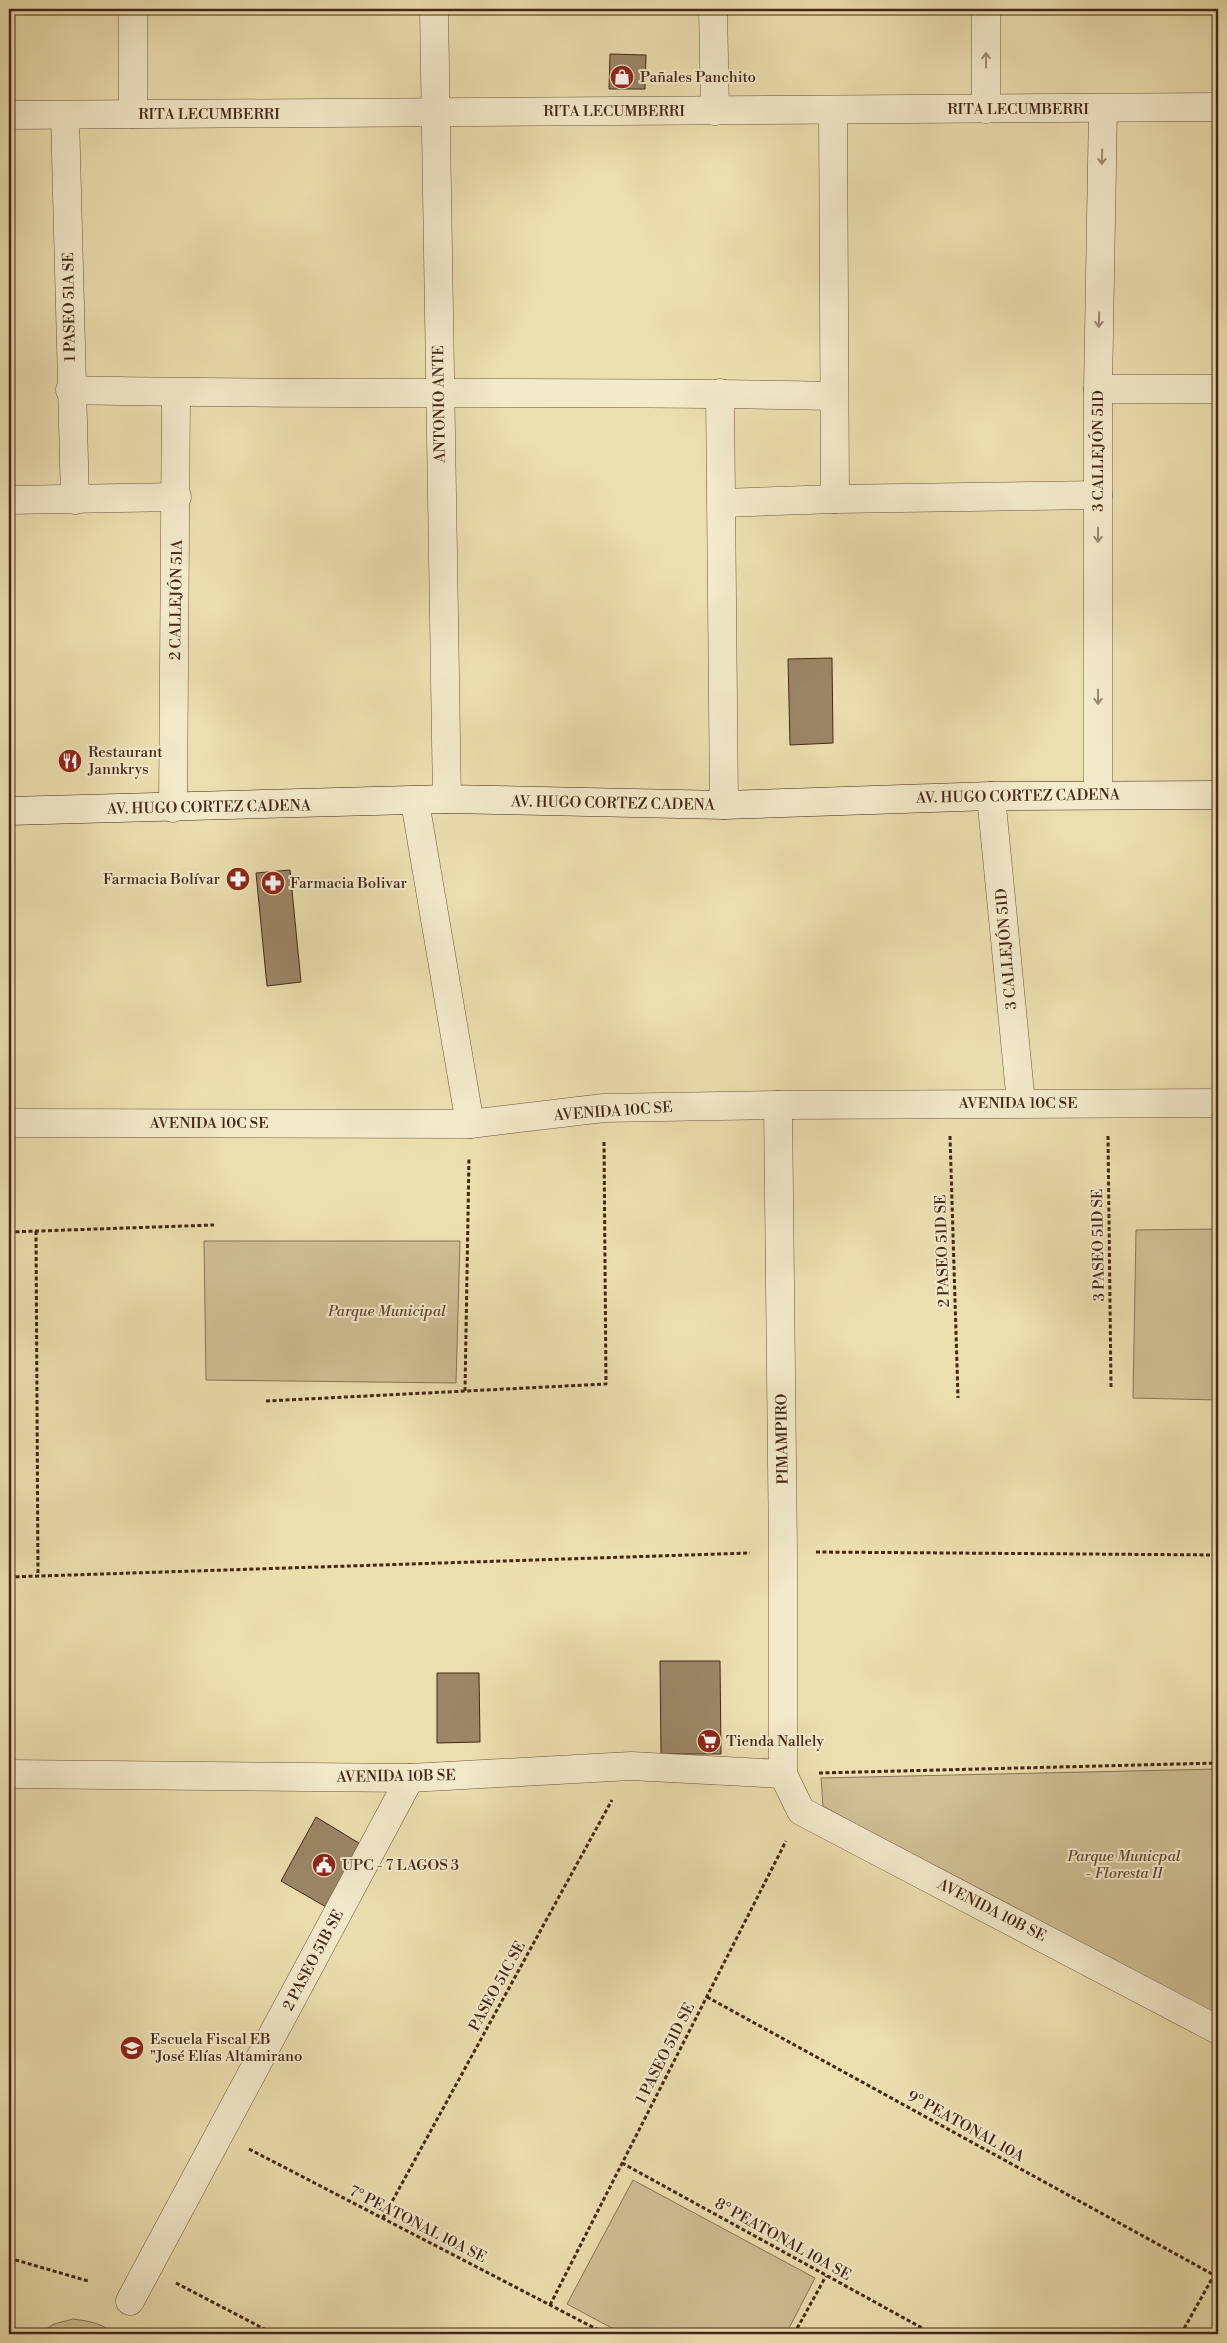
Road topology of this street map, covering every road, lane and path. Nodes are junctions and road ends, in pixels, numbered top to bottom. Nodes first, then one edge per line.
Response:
1 (133, 9) edge
2 (434, 9) edge
3 (713, 9) edge
4 (986, 9) edge
5 (1103, 108) junction
6 (1218, 108) edge
7 (986, 109) junction
8 (832, 110) junction
9 (715, 111) junction
10 (434, 112) junction
11 (133, 114) junction
12 (9, 115) edge
13 (65, 115) junction
14 (1098, 389) junction
15 (1218, 389) edge
16 (70, 390) junction
17 (439, 392) junction
18 (176, 393) junction
19 (720, 393) junction
20 (833, 396) junction
21 (1098, 495) junction
22 (177, 497) junction
23 (835, 499) junction
24 (9, 500) edge
25 (75, 500) junction
26 (723, 503) junction
27 (1098, 794) junction
28 (1218, 795) edge
29 (991, 796) junction
30 (447, 799) junction
31 (415, 802) junction
32 (724, 805) junction
33 (173, 808) junction
34 (9, 811) edge
35 (949, 1103) junction
36 (1021, 1103) junction
37 (1108, 1103) junction
38 (1218, 1103) edge
39 (778, 1104) junction
40 (604, 1108) junction
41 (9, 1123) edge
42 (470, 1124) junction
43 (214, 1225) dead end
44 (36, 1231) junction
45 (9, 1232) edge
46 (1111, 1388) dead end
47 (464, 1391) junction
48 (958, 1398) dead end
49 (266, 1402) dead end
50 (784, 1552) junction
51 (1218, 1554) edge
52 (38, 1576) junction
53 (9, 1577) edge
54 (1218, 1763) edge
55 (631, 1766) junction
56 (9, 1774) edge
57 (783, 1774) junction
58 (410, 1778) junction
59 (801, 1811) junction
60 (707, 1997) junction
61 (1218, 2030) edge
62 (220, 2133) junction
63 (622, 2163) junction
64 (383, 2218) junction
65 (9, 2258) edge
66 (146, 2267) junction
67 (1218, 2268) edge
68 (1214, 2275) junction
69 (826, 2276) junction
70 (88, 2281) dead end
71 (130, 2301) dead end
72 (550, 2305) junction
73 (274, 2334) edge
74 (606, 2334) edge
75 (794, 2334) edge
76 (933, 2334) edge
77 (1181, 2334) edge

1 - 11 street
2 - 10 street, ANTONIO ANTE
3 - 9 street
7 -> 4 street
5 - 6 street, RITA LECUMBERRI
5 - 7 street, RITA LECUMBERRI
5 -> 14 street, 3 CALLEJÓN 51D
7 - 8 street, RITA LECUMBERRI
8 - 9 street, RITA LECUMBERRI
8 - 20 street
9 - 10 street, RITA LECUMBERRI
10 - 11 street, RITA LECUMBERRI
10 - 17 street, ANTONIO ANTE
11 - 13 street, RITA LECUMBERRI
12 - 13 street, RITA LECUMBERRI
13 - 16 street, 1 PASEO 51A SE
14 - 15 street
14 - 21 street, 3 CALLEJÓN 51D
16 - 18 street
16 - 25 street, 1 PASEO 51A SE
17 - 18 street
17 - 19 street
17 - 30 street, ANTONIO ANTE
18 - 22 street, 2 CALLEJÓN 51A
19 - 20 street
19 - 26 street
20 - 23 street
21 - 23 street
21 -> 27 street, 3 CALLEJÓN 51D
22 - 25 street
22 - 33 street, 2 CALLEJÓN 51A
23 - 26 street
24 - 25 street
26 - 32 street
27 - 28 street, AV. HUGO CORTEZ CADENA
27 - 29 street, AV. HUGO CORTEZ CADENA
29 - 32 street, AV. HUGO CORTEZ CADENA
29 - 36 street, 3 CALLEJÓN 51D
30 - 31 street, AV. HUGO CORTEZ CADENA
30 - 32 street, AV. HUGO CORTEZ CADENA
31 - 33 street, AV. HUGO CORTEZ CADENA
31 - 42 street
33 - 34 street, AV. HUGO CORTEZ CADENA
35 - 36 street, AVENIDA 10C SE
35 - 39 street, AVENIDA 10C SE
35 - 48 path, 2 PASEO 51D SE
36 - 37 street, AVENIDA 10C SE
37 - 38 street, AVENIDA 10C SE
37 - 46 path, 3 PASEO 51D SE
39 - 40 street, AVENIDA 10C SE
39 - 50 street, PIMAMPIRO
40 - 42 street, AVENIDA 10C SE
40 - 47 path
41 - 42 street, AVENIDA 10C SE
42 - 47 path
43 - 44 path
44 - 45 path
44 - 52 path
47 - 49 path
50 - 51 path
50 - 52 path
50 - 57 street, PIMAMPIRO
52 - 53 path
54 - 57 path
55 - 57 street, AVENIDA 10B SE
55 - 58 street, AVENIDA 10B SE
55 - 64 path, PASEO 51C SE
56 - 58 street, AVENIDA 10B SE
57 - 59 street
58 - 62 street, 2 PASEO 51B SE
59 - 60 path, 1 PASEO 51D SE
59 - 61 street, AVENIDA 10B SE
60 - 63 path, 1 PASEO 51D SE
60 - 68 path, 9° PEATONAL 10A
62 - 64 path, 7° PEATONAL 10A SE
62 - 66 street, 2 PASEO 51B SE
63 - 69 path, 8° PEATONAL 10A SE
63 - 72 path, 1 PASEO 51D SE
64 - 72 path, 7° PEATONAL 10A SE
65 - 70 path
66 - 71 street, 2 PASEO 51B SE
66 - 73 path
67 - 68 path
68 - 77 path
69 - 75 path
69 - 76 path, 8° PEATONAL 10A SE
72 - 74 path, 7° PEATONAL 10A SE

